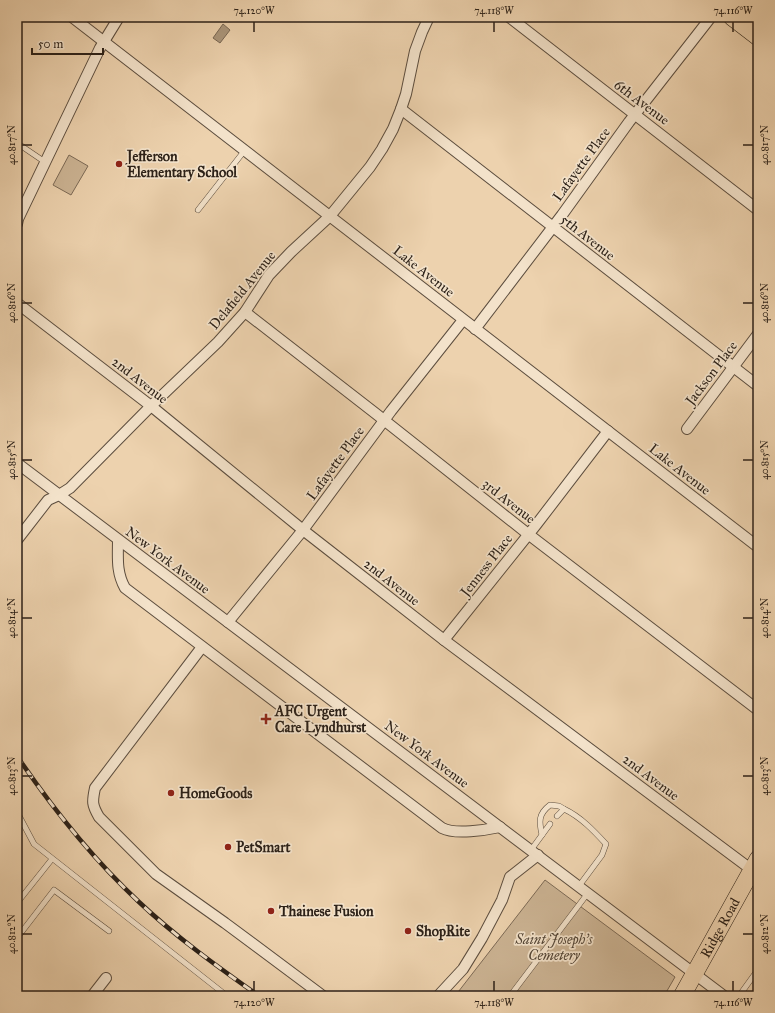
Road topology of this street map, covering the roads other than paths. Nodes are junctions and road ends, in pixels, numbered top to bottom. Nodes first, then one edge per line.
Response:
1 (72, 17) edge
2 (119, 17) edge
3 (429, 17) edge
4 (509, 17) edge
5 (711, 17) edge
6 (732, 17) edge
7 (758, 37) edge
8 (104, 41) junction
9 (401, 109) junction
10 (635, 115) junction
11 (17, 143) edge
12 (245, 150) junction
13 (45, 162) junction
14 (198, 210) dead end
15 (758, 210) edge
16 (19, 211) edge
17 (330, 216) junction
18 (17, 224) edge
19 (552, 227) junction
20 (17, 303) edge
21 (245, 312) junction
22 (463, 320) junction
23 (475, 329) junction
24 (758, 334) edge
25 (733, 368) junction
26 (758, 386) edge
27 (151, 406) junction
28 (384, 420) junction
29 (687, 429) dead end
30 (608, 431) junction
31 (17, 463) edge
32 (59, 495) junction
33 (303, 530) junction
34 (528, 534) junction
35 (17, 540) edge
36 (118, 540) junction
37 (758, 547) edge
38 (228, 622) junction
39 (444, 640) junction
40 (202, 647) junction
41 (758, 710) edge
42 (564, 809) junction
43 (17, 812) edge
44 (557, 816) dead end
45 (550, 824) dead end
46 (500, 827) junction
47 (542, 836) junction
48 (534, 852) junction
49 (52, 859) junction
50 (756, 868) edge
51 (579, 886) junction
52 (588, 893) junction
53 (17, 903) edge
54 (109, 931) dead end
55 (17, 938) edge
56 (757, 971) dead end
57 (694, 973) junction
58 (106, 978) dead end
59 (92, 996) edge
60 (227, 996) edge
61 (323, 996) edge
62 (438, 996) edge
63 (510, 996) edge
64 (682, 996) edge
65 (724, 996) edge
66 (739, 996) edge

1 - 8 street, Lake Avenue
2 - 8 street
3 - 9 street, Delafield Avenue
4 - 10 street, 6th Avenue
5 - 10 street, Lafayette Place
6 - 7 main road
8 - 12 street, Lake Avenue
8 - 13 street
9 - 17 street, Delafield Avenue
9 - 19 street, 5th Avenue
10 - 15 street, 6th Avenue
10 - 19 street, Lafayette Place
11 - 13 lane
12 - 14 lane
12 - 17 street, Lake Avenue
13 - 16 street
16 - 18 street
17 - 21 street, Delafield Avenue
17 - 22 street, Lake Avenue
19 - 23 street, Lafayette Place
19 - 25 street, 5th Avenue
20 - 27 street, 2nd Avenue
21 - 27 street, Delafield Avenue
21 - 28 street, 3rd Avenue
22 - 23 street, Lake Avenue
22 - 28 street, Lafayette Place
23 - 30 street, Lake Avenue
24 - 25 street, Jackson Place
25 - 26 street, 5th Avenue
25 - 29 street, Jackson Place
27 - 32 street, Delafield Avenue
27 - 33 street, 2nd Avenue
28 - 33 street, Lafayette Place
28 - 34 street, 3rd Avenue
30 - 34 street, Jenness Place
30 - 37 street, Lake Avenue
31 - 32 street, New York Avenue
32 - 35 street, Delafield Avenue
32 - 36 street, New York Avenue
33 - 38 street, Lafayette Place
33 - 39 street, 2nd Avenue
34 - 39 street, Jenness Place
34 - 41 street, 3rd Avenue
36 - 38 street, New York Avenue
36 - 40 street
38 - 46 street, New York Avenue
39 - 50 street, 2nd Avenue
40 - 46 street
40 - 61 street
42 - 44 lane
42 - 47 lane
42 - 51 lane
43 - 49 lane
45 - 47 lane
46 - 48 street, New York Avenue
47 - 48 lane
48 - 51 street, New York Avenue
48 - 62 street
49 - 53 lane
49 - 60 lane
50 - 57 main road, Ridge Road
51 - 52 street, New York Avenue
52 - 57 street, New York Avenue
52 - 63 lane
54 - 55 lane
56 - 66 lane
57 - 64 main road, Ridge Road
57 - 65 street, New York Avenue
58 - 59 street

